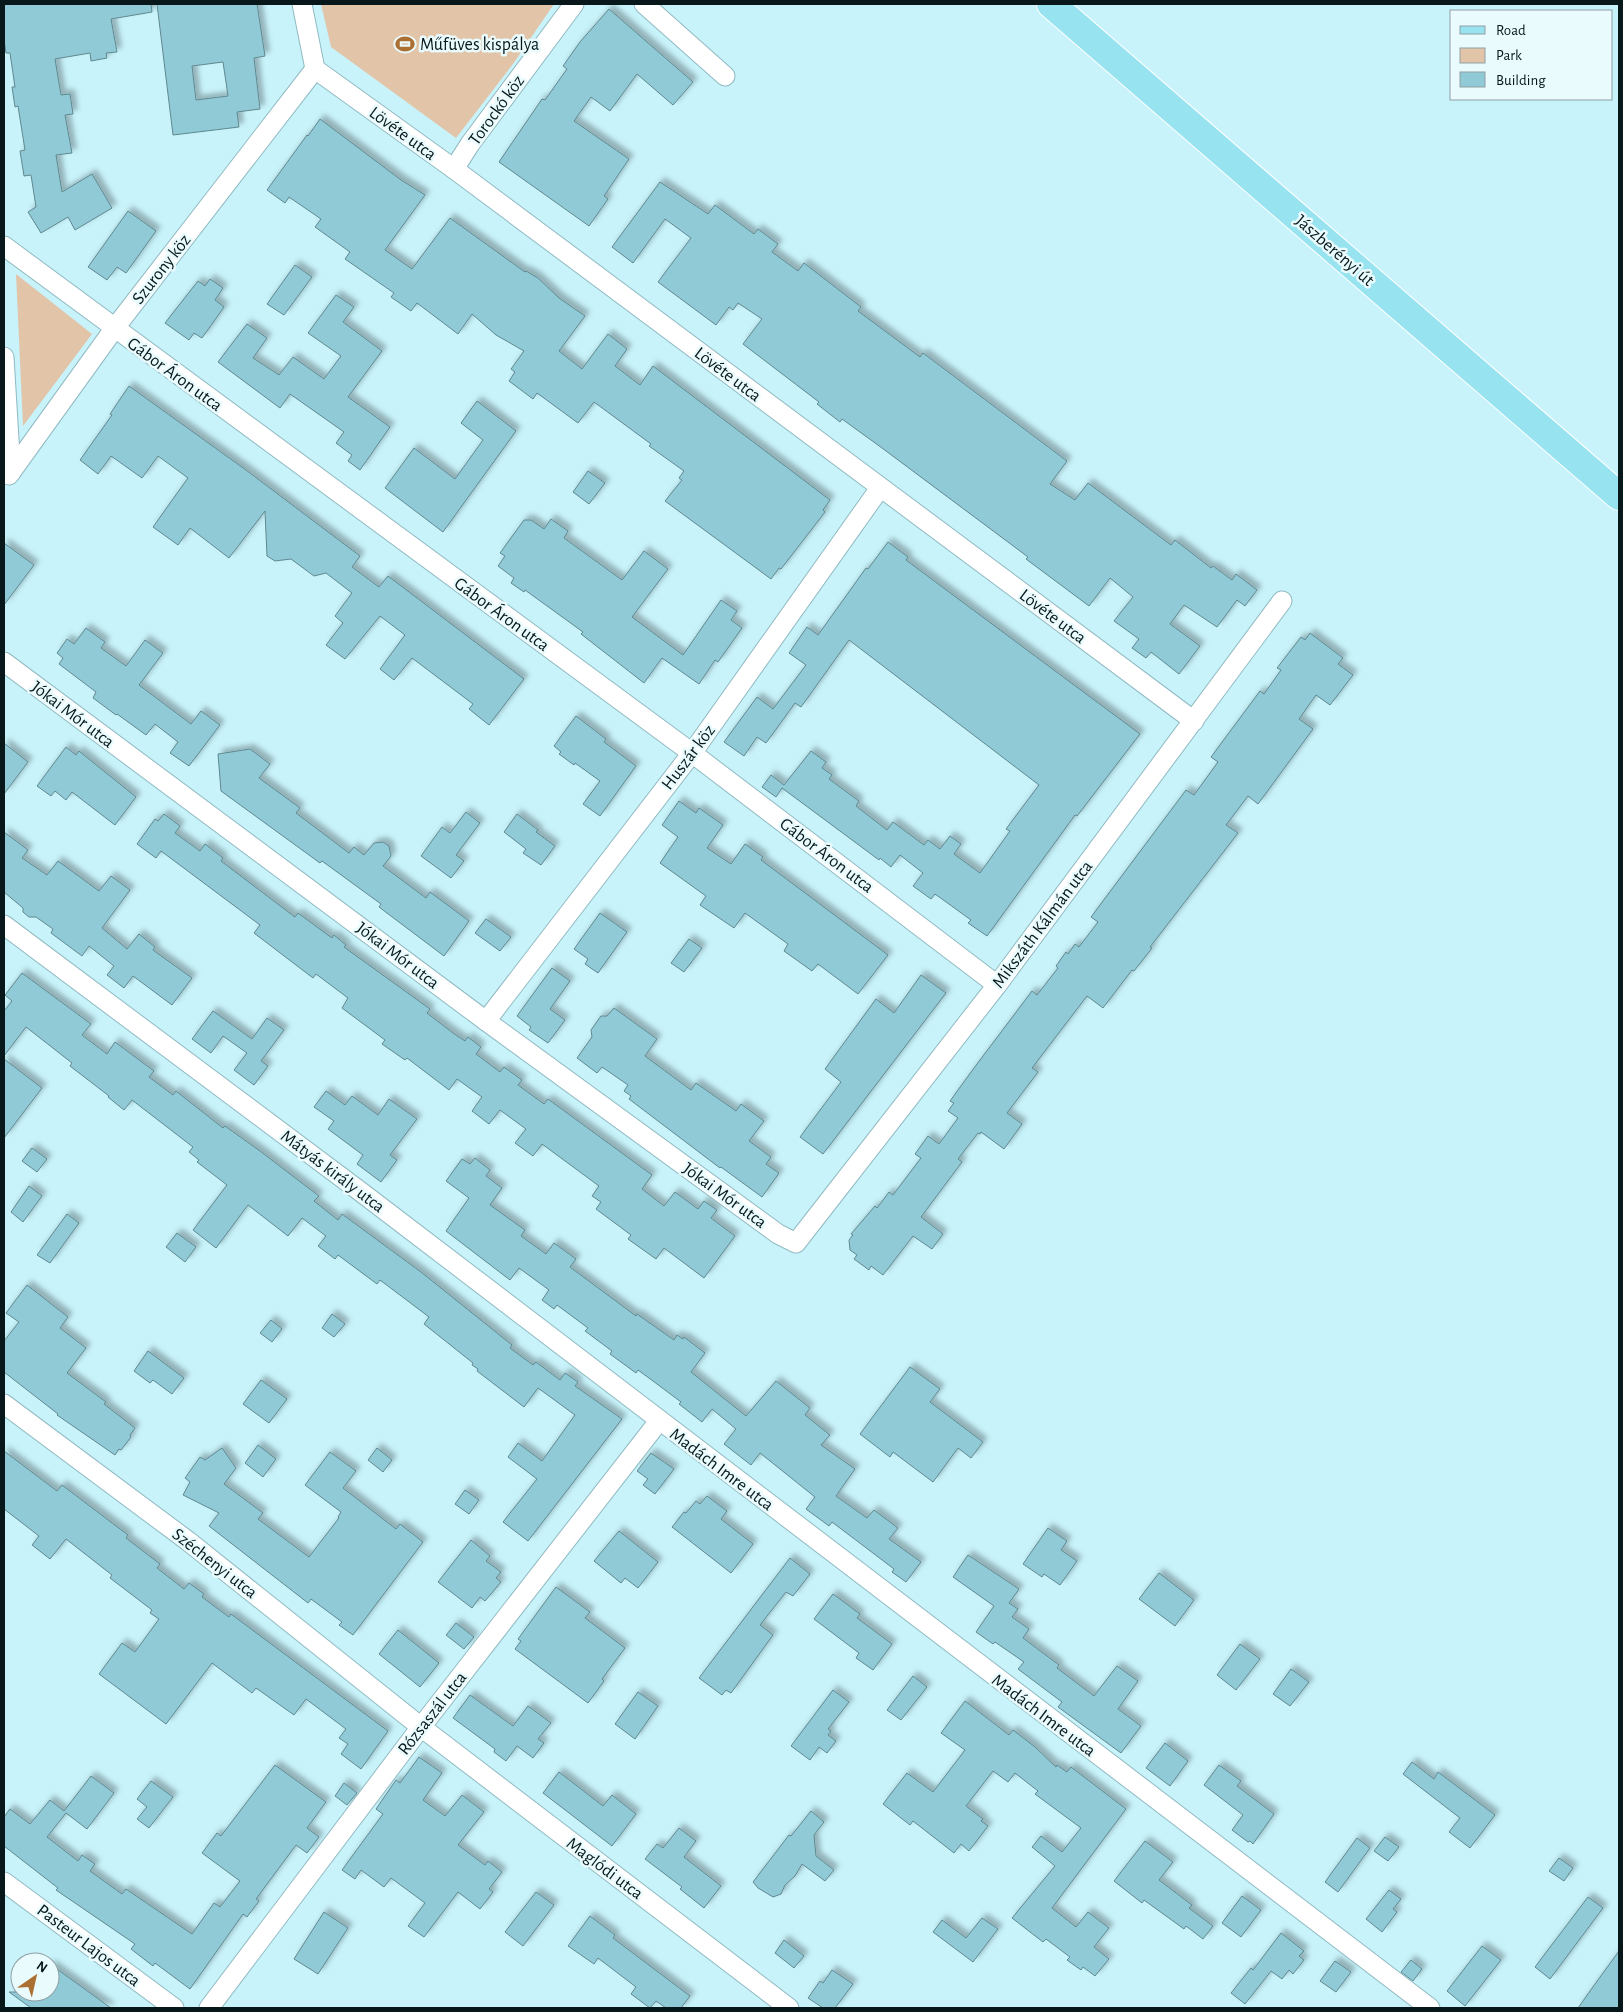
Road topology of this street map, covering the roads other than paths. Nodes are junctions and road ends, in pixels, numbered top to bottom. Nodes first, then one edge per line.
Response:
1 (302, 4) edge
2 (574, 4) edge
3 (644, 4) edge
4 (1051, 4) edge
5 (315, 69) junction
6 (725, 76) dead end
7 (454, 169) junction
8 (4, 246) edge
9 (114, 329) junction
10 (4, 357) edge
11 (7, 477) edge
12 (880, 488) junction
13 (1619, 496) edge
14 (1282, 602) dead end
15 (4, 662) edge
16 (1194, 721) junction
17 (692, 753) junction
18 (4, 925) edge
19 (997, 985) junction
20 (486, 1021) junction
21 (796, 1243) joint
22 (4, 1404) edge
23 (659, 1421) junction
24 (421, 1727) junction
25 (4, 1882) edge
26 (174, 2008) edge
27 (209, 2008) edge
28 (789, 2008) edge
29 (1430, 2008) edge

1 - 5 street
2 - 7 street, Torockó köz
3 - 6 street
4 - 13 main road, Jászberényi út
5 - 7 street, Lövéte utca
5 - 9 street, Szurony köz
7 - 12 street, Lövéte utca
8 - 9 street, Gábor Áron utca
9 - 11 street, Szurony köz
9 - 17 street, Gábor Áron utca
10 - 11 street
12 - 16 street, Lövéte utca
12 - 17 street, Huszár köz
14 - 16 street, Mikszáth Kálmán utca
15 - 20 street, Jókai Mór utca
16 - 19 street, Mikszáth Kálmán utca
17 - 19 street, Gábor Áron utca
17 - 20 street, Huszár köz
18 - 23 street, Mátyás király utca
19 - 21 street, Mikszáth Kálmán utca
20 - 21 street, Jókai Mór utca
22 - 24 street, Széchenyi utca
23 - 24 street, Rózsaszál utca
23 - 29 street, Madách Imre utca
24 - 27 street, Rózsaszál utca
24 - 28 street, Maglódi utca
25 - 26 street, Pasteur Lajos utca

